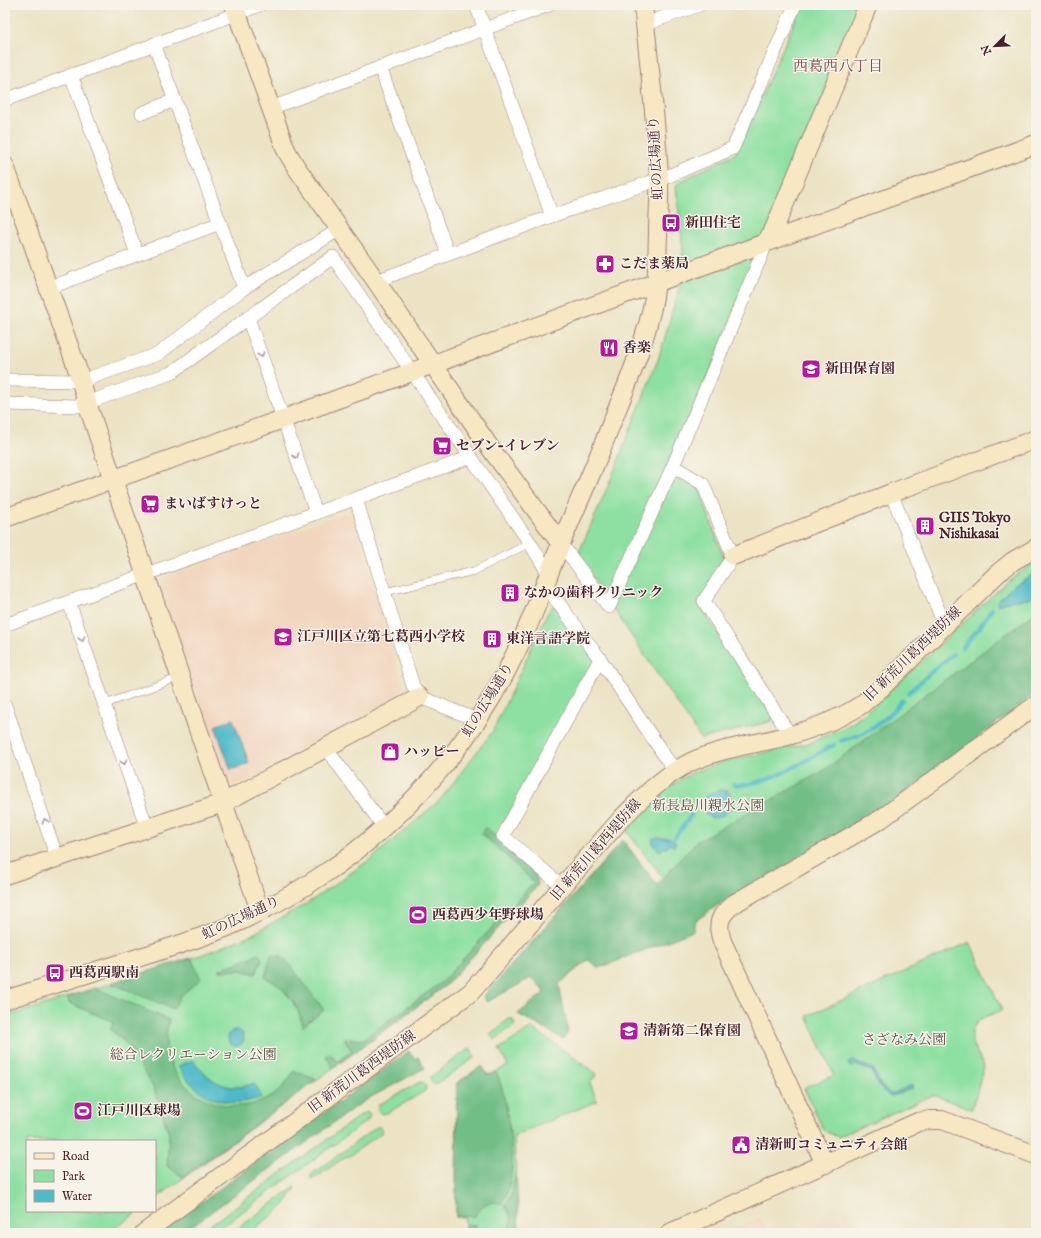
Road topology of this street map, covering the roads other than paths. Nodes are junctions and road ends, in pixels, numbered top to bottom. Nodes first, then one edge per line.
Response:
1 (260, 5) edge
2 (476, 5) edge
3 (549, 5) edge
4 (644, 5) edge
5 (699, 5) edge
6 (795, 5) edge
7 (868, 5) edge
8 (235, 9) edge
9 (645, 24) junction
10 (485, 29) junction
11 (154, 44) junction
12 (380, 67) junction
13 (71, 75) junction
14 (5, 100) edge
15 (175, 100) junction
16 (271, 108) junction
17 (142, 113) dead end
18 (1036, 144) edge
19 (5, 166) edge
20 (659, 179) junction
21 (552, 216) junction
22 (220, 223) junction
23 (340, 229) junction
24 (766, 242) junction
25 (137, 254) junction
26 (448, 254) junction
27 (376, 281) junction
28 (656, 282) junction
29 (49, 288) junction
30 (244, 288) junction
31 (248, 318) junction
32 (433, 364) junction
33 (412, 372) junction
34 (5, 380) edge
35 (81, 381) junction
36 (87, 403) junction
37 (5, 404) edge
38 (283, 419) junction
39 (1036, 439) edge
40 (471, 457) junction
41 (673, 466) junction
42 (113, 479) junction
43 (892, 493) junction
44 (356, 498) junction
45 (316, 513) junction
46 (5, 518) edge
47 (530, 543) junction
48 (561, 544) junction
49 (1036, 548) edge
50 (733, 556) junction
51 (145, 574) junction
52 (547, 579) junction
53 (385, 592) junction
54 (69, 602) junction
55 (944, 624) junction
56 (5, 625) edge
57 (600, 659) junction
58 (180, 677) junction
59 (420, 697) junction
60 (104, 704) junction
61 (5, 705) edge
62 (1036, 705) edge
63 (477, 720) junction
64 (790, 735) junction
65 (326, 748) junction
66 (676, 771) junction
67 (223, 803) junction
68 (384, 827) junction
69 (147, 828) junction
70 (57, 858) junction
71 (5, 875) edge
72 (563, 887) junction
73 (260, 911) junction
74 (5, 1000) edge
75 (1036, 1155) edge
76 (825, 1164) junction
77 (144, 1233) edge
78 (670, 1233) edge

1 - 8 street
2 - 10 street
3 - 10 street
4 - 9 street, 虹の広場通り
5 - 9 street
6 - 20 street
7 - 24 street
8 - 11 street
8 - 16 street
9 - 20 street, 虹の広場通り
10 - 12 street
10 - 21 street
11 - 13 street
11 - 15 street
12 - 16 street
12 - 26 street
13 - 14 street
13 - 25 street
15 - 17 street
15 - 22 street
16 - 23 street
18 - 24 street
19 - 29 street
20 - 21 street
20 - 28 street, 虹の広場通り
21 - 26 street
22 - 25 street
22 - 30 street
23 - 27 street
23 - 30 street
24 - 28 street
24 - 41 street
25 - 29 street
26 - 27 street
27 - 32 street
28 - 32 street
28 - 48 street, 虹の広場通り
29 - 35 street
30 - 35 street
31 - 33 street
31 - 36 street
31 -> 38 street
32 - 33 street
32 - 48 street
33 - 38 street
33 - 40 street
34 - 35 street
35 - 36 street
36 - 37 street
36 - 42 street
38 - 42 street
38 -> 45 street
39 - 43 street
40 - 44 street
40 - 47 street
41 - 48 street
41 - 50 street
42 - 46 street
42 - 51 street
43 - 50 street
43 - 55 street
44 - 45 street
44 - 53 street
45 - 51 street
47 - 52 street
47 - 53 lane
48 - 52 street, 虹の広場通り
49 - 55 street, 旧 新荒川葛西堤防線
50 - 64 street
51 - 54 street
51 - 58 street
52 - 57 street
52 - 63 street, 虹の広場通り
53 - 59 street
54 - 56 street
54 -> 60 street
55 - 64 street, 旧 新荒川葛西堤防線
57 - 66 street
57 - 72 street
58 - 60 lane
58 - 67 street
59 - 63 street
59 - 65 street
60 -> 69 street
70 -> 61 street
62 - 76 street
63 - 68 street, 虹の広場通り
64 - 66 street, 旧 新荒川葛西堤防線
65 - 67 street
65 - 68 street
66 - 72 street, 旧 新荒川葛西堤防線
67 - 69 street
67 - 73 street
68 - 73 street, 虹の広場通り
69 - 70 street
70 - 71 street
72 - 77 street, 旧 新荒川葛西堤防線
73 - 74 street, 虹の広場通り
75 - 76 street
76 - 78 street

